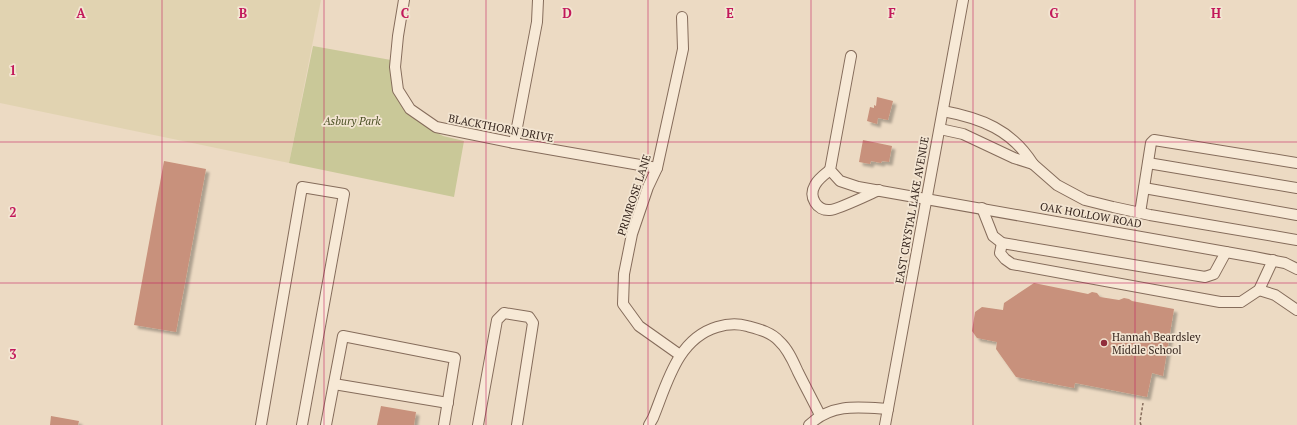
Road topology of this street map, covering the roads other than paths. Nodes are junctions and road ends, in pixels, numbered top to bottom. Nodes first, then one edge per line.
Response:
1 (404, 0) edge
2 (538, 0) edge
3 (963, 0) edge
4 (682, 17) dead end
5 (851, 56) dead end
6 (943, 111) junction
7 (940, 129) junction
8 (514, 143) junction
9 (1148, 163) junction
10 (1297, 163) edge
11 (1033, 164) junction
12 (657, 168) junction
13 (830, 170) junction
14 (1144, 188) junction
15 (1297, 188) edge
16 (879, 190) junction
17 (927, 198) junction
18 (982, 208) junction
19 (1140, 212) junction
20 (1297, 215) edge
21 (1296, 237) edge
22 (1002, 243) junction
23 (1226, 252) junction
24 (1273, 260) junction
25 (1297, 269) edge
26 (1259, 290) junction
27 (1297, 310) edge
28 (680, 355) junction
29 (334, 384) junction
30 (448, 403) junction
31 (888, 409) junction
32 (820, 415) junction
33 (261, 425) edge
34 (302, 425) edge
35 (326, 425) edge
36 (444, 425) edge
37 (478, 425) edge
38 (517, 425) edge
39 (649, 425) edge
40 (809, 425) edge
41 (885, 425) edge

1 - 8 street, BLACKTHORN DRIVE
2 - 8 street
3 - 6 street, EAST CRYSTAL LAKE AVENUE
4 - 12 street, PRIMROSE LANE
5 - 13 street
6 - 7 street, EAST CRYSTAL LAKE AVENUE
6 - 11 street
7 - 11 street
7 - 17 street, EAST CRYSTAL LAKE AVENUE
8 - 12 street, BLACKTHORN DRIVE
9 - 10 street
9 - 14 street
9 - 15 street
11 - 19 street
12 - 28 street, PRIMROSE LANE
13 - 16 street, OAK HOLLOW ROAD
13 - 16 street
14 - 19 street
14 - 20 street
16 - 17 street, OAK HOLLOW ROAD
17 - 18 street, OAK HOLLOW ROAD
17 - 31 street, EAST CRYSTAL LAKE AVENUE
18 - 22 street
18 - 23 street, OAK HOLLOW ROAD
19 - 21 street
22 - 23 street
22 - 26 street
23 - 24 street, OAK HOLLOW ROAD
24 - 25 street, OAK HOLLOW ROAD
24 - 26 street
26 - 27 street
28 - 32 street
28 - 39 street
29 - 30 street
29 - 30 street
29 - 35 street
30 - 36 street
31 - 32 street
31 - 41 street, EAST CRYSTAL LAKE AVENUE
32 - 40 street
33 - 34 street
37 - 38 street

